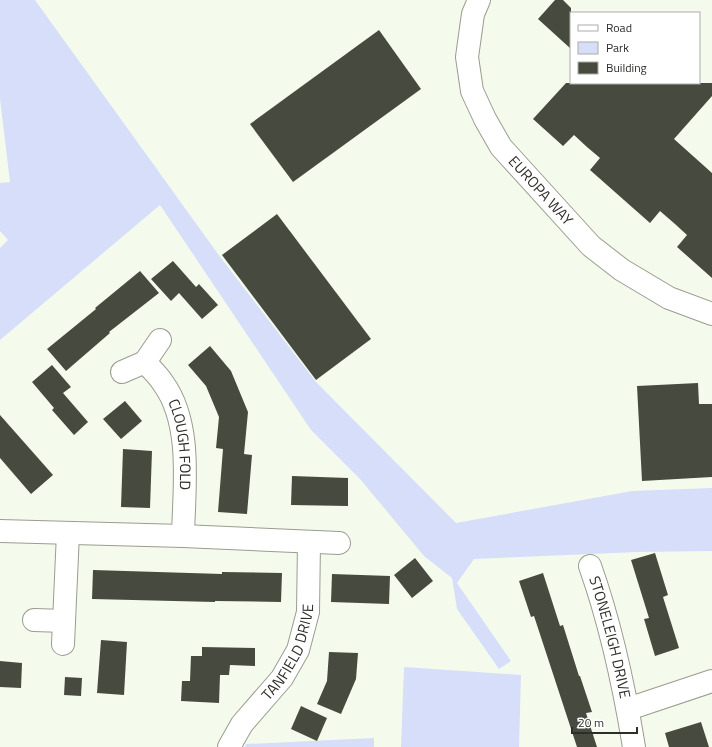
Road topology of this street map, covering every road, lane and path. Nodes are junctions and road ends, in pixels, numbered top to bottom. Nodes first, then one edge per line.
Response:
1 (479, 0) edge
2 (712, 314) edge
3 (160, 340) dead end
4 (145, 362) junction
5 (122, 372) dead end
6 (0, 531) edge
7 (68, 533) junction
8 (183, 536) junction
9 (309, 542) junction
10 (339, 543) dead end
11 (590, 566) dead end
12 (34, 620) dead end
13 (64, 621) junction
14 (63, 644) dead end
15 (712, 681) edge
16 (628, 709) junction
17 (228, 747) edge
18 (634, 747) edge

1 - 2 street, EUROPA WAY
3 - 4 street
4 - 5 street
4 - 8 street, CLOUGH FOLD
6 - 7 street
7 - 8 street
7 - 13 street
8 - 9 street
9 - 10 street
9 - 17 street, TANFIELD DRIVE
11 - 16 street, STONELEIGH DRIVE
12 - 13 street
13 - 14 street
15 - 16 street, STONELEIGH DRIVE
16 - 18 street, STONELEIGH DRIVE

